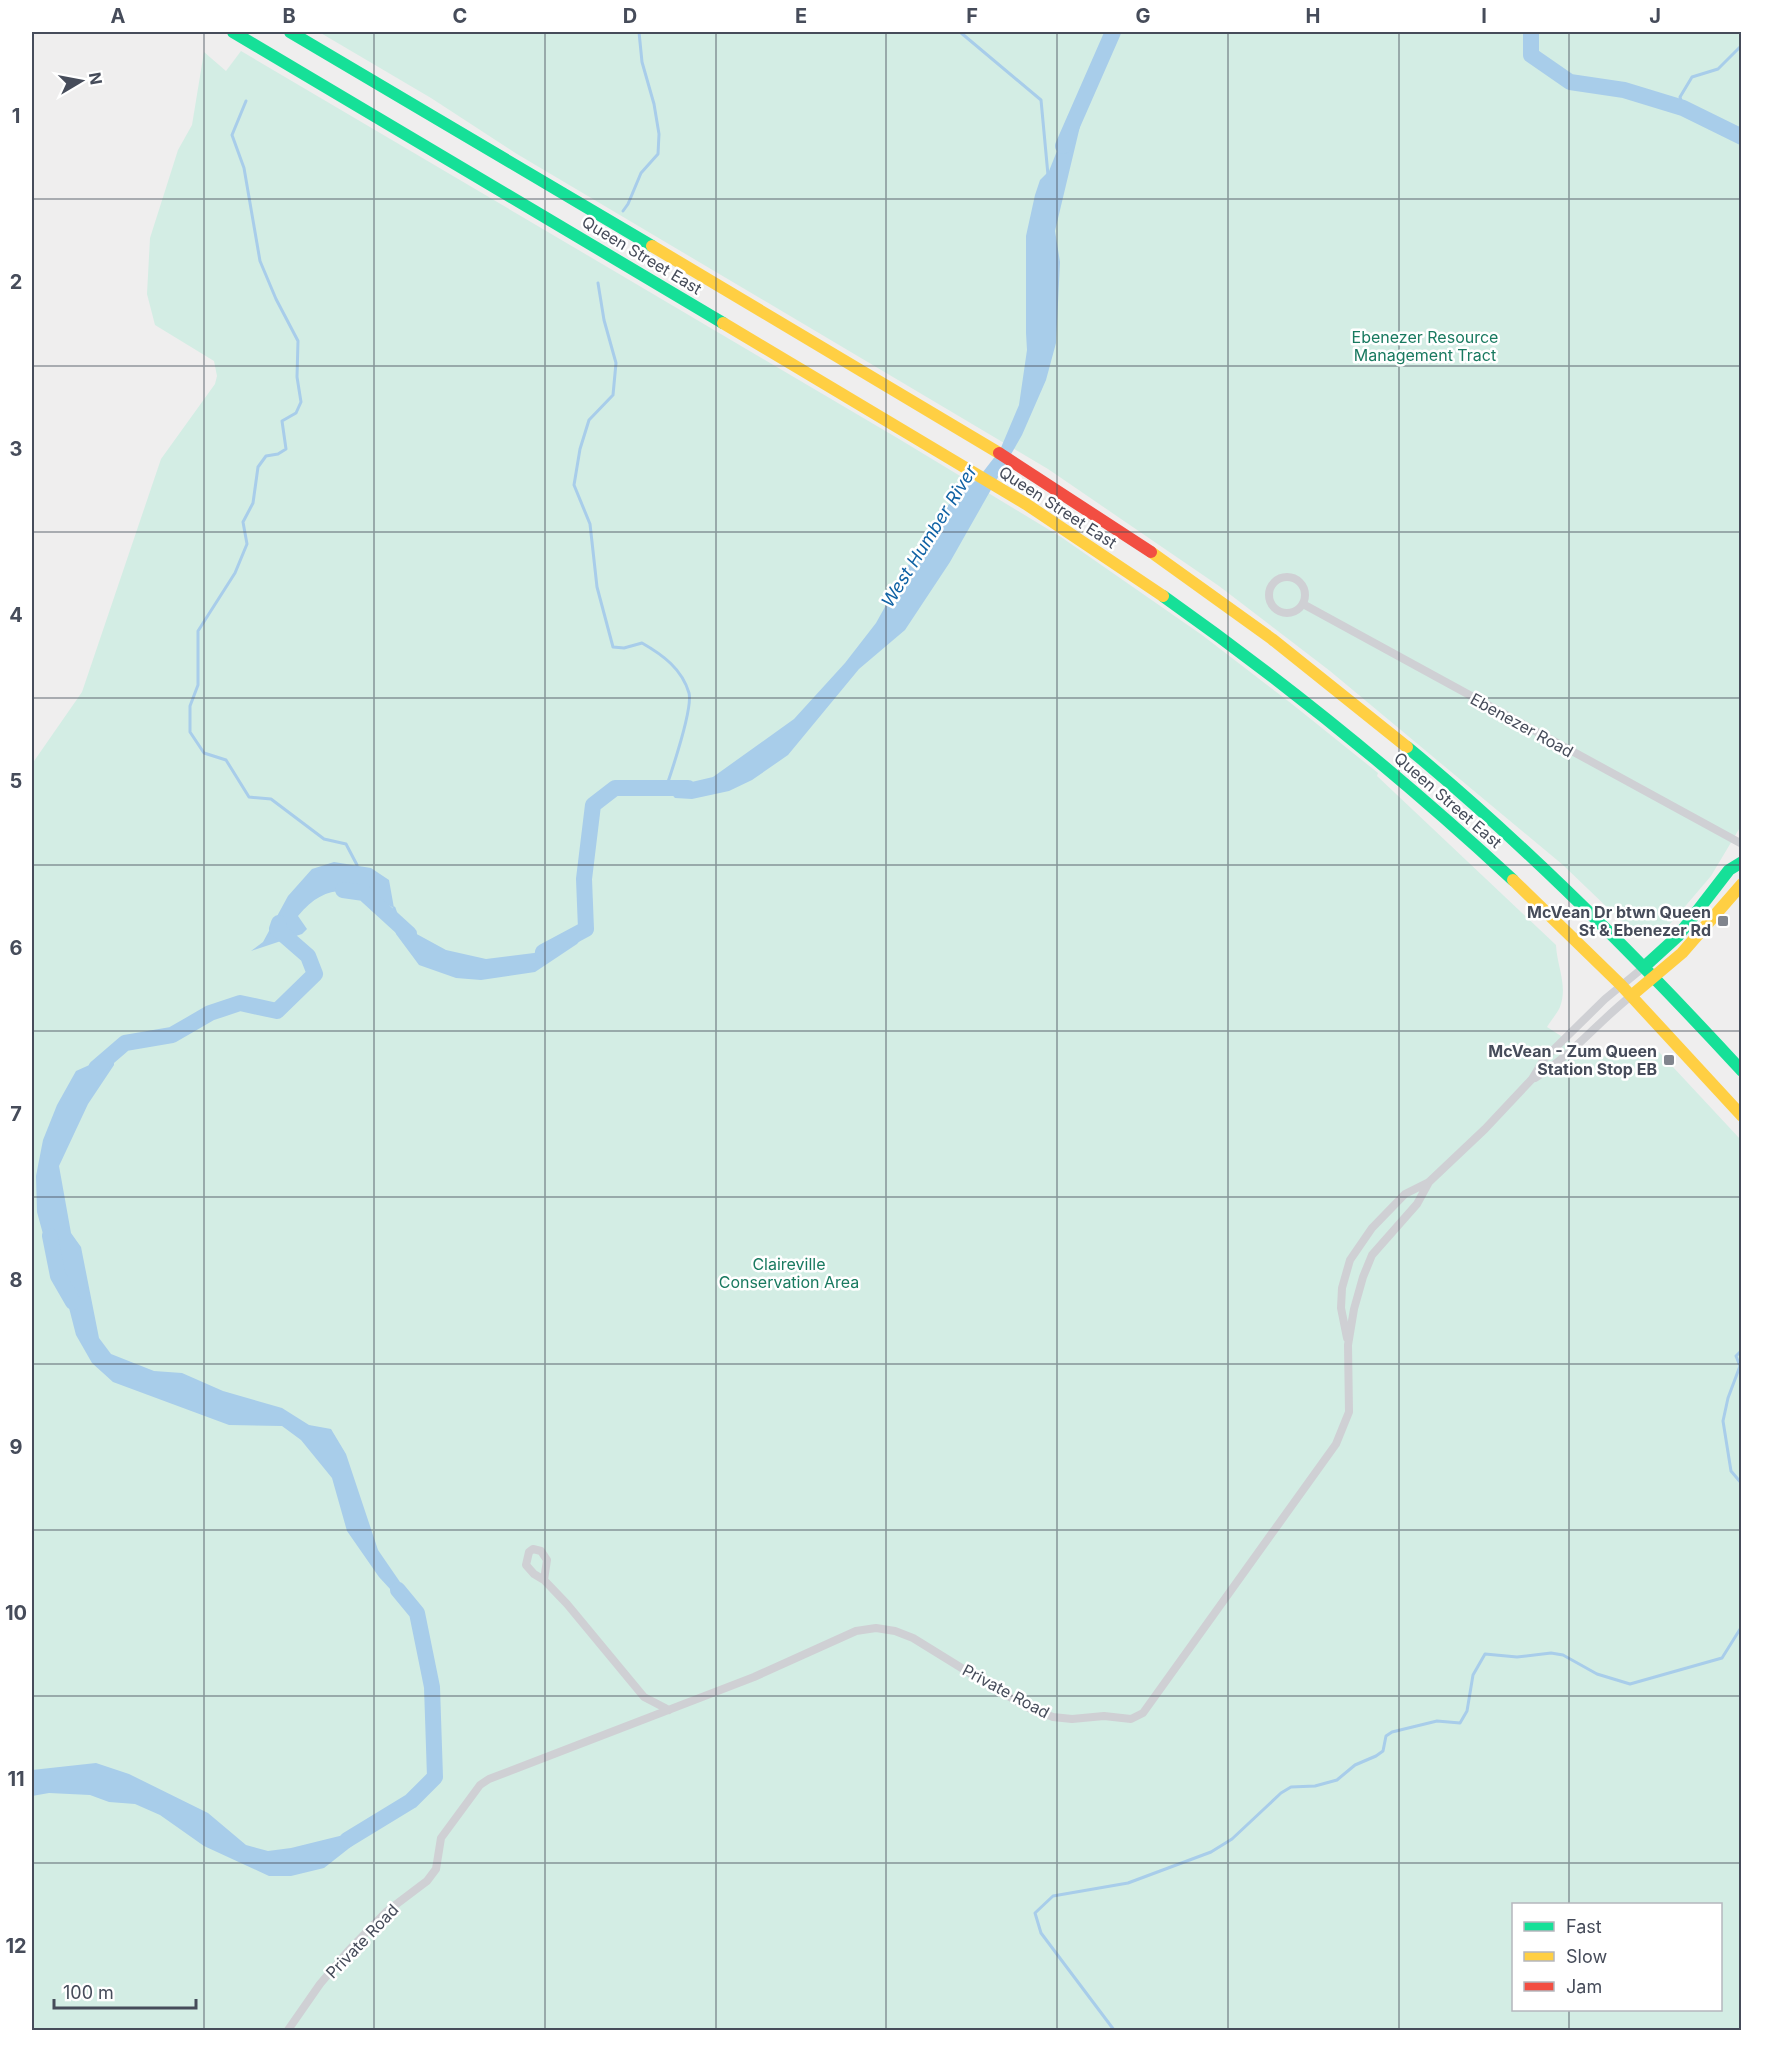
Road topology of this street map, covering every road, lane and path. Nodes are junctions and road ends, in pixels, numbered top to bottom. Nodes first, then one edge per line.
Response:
1 (233, 32) edge
2 (290, 32) edge
3 (1304, 604) junction
4 (1742, 844) edge
5 (1742, 862) edge
6 (1742, 884) edge
7 (1644, 967) junction
8 (1654, 977) junction
9 (1621, 986) junction
10 (1631, 996) junction
11 (1742, 1071) edge
12 (1532, 1079) junction
13 (1742, 1116) edge
14 (1429, 1182) junction
15 (1348, 1345) junction
16 (544, 1580) dead end
17 (669, 1710) junction
18 (288, 2031) edge

1 - 9 main road, Queen Street East
2 - 7 main road, Queen Street East
3 - 3 street
3 - 4 street, Ebenezer Road
5 - 7 main road
6 - 8 main road
7 - 8 main road, Queen Street East
7 - 9 street
8 - 10 main road
8 - 11 main road, Queen Street East
9 - 10 main road, Queen Street East
9 - 12 street
10 - 12 street
10 - 13 main road, Queen Street East
12 - 14 street
14 - 15 street
14 - 15 street
15 - 17 street, Private Road
16 - 17 street
17 - 18 street, Private Road

